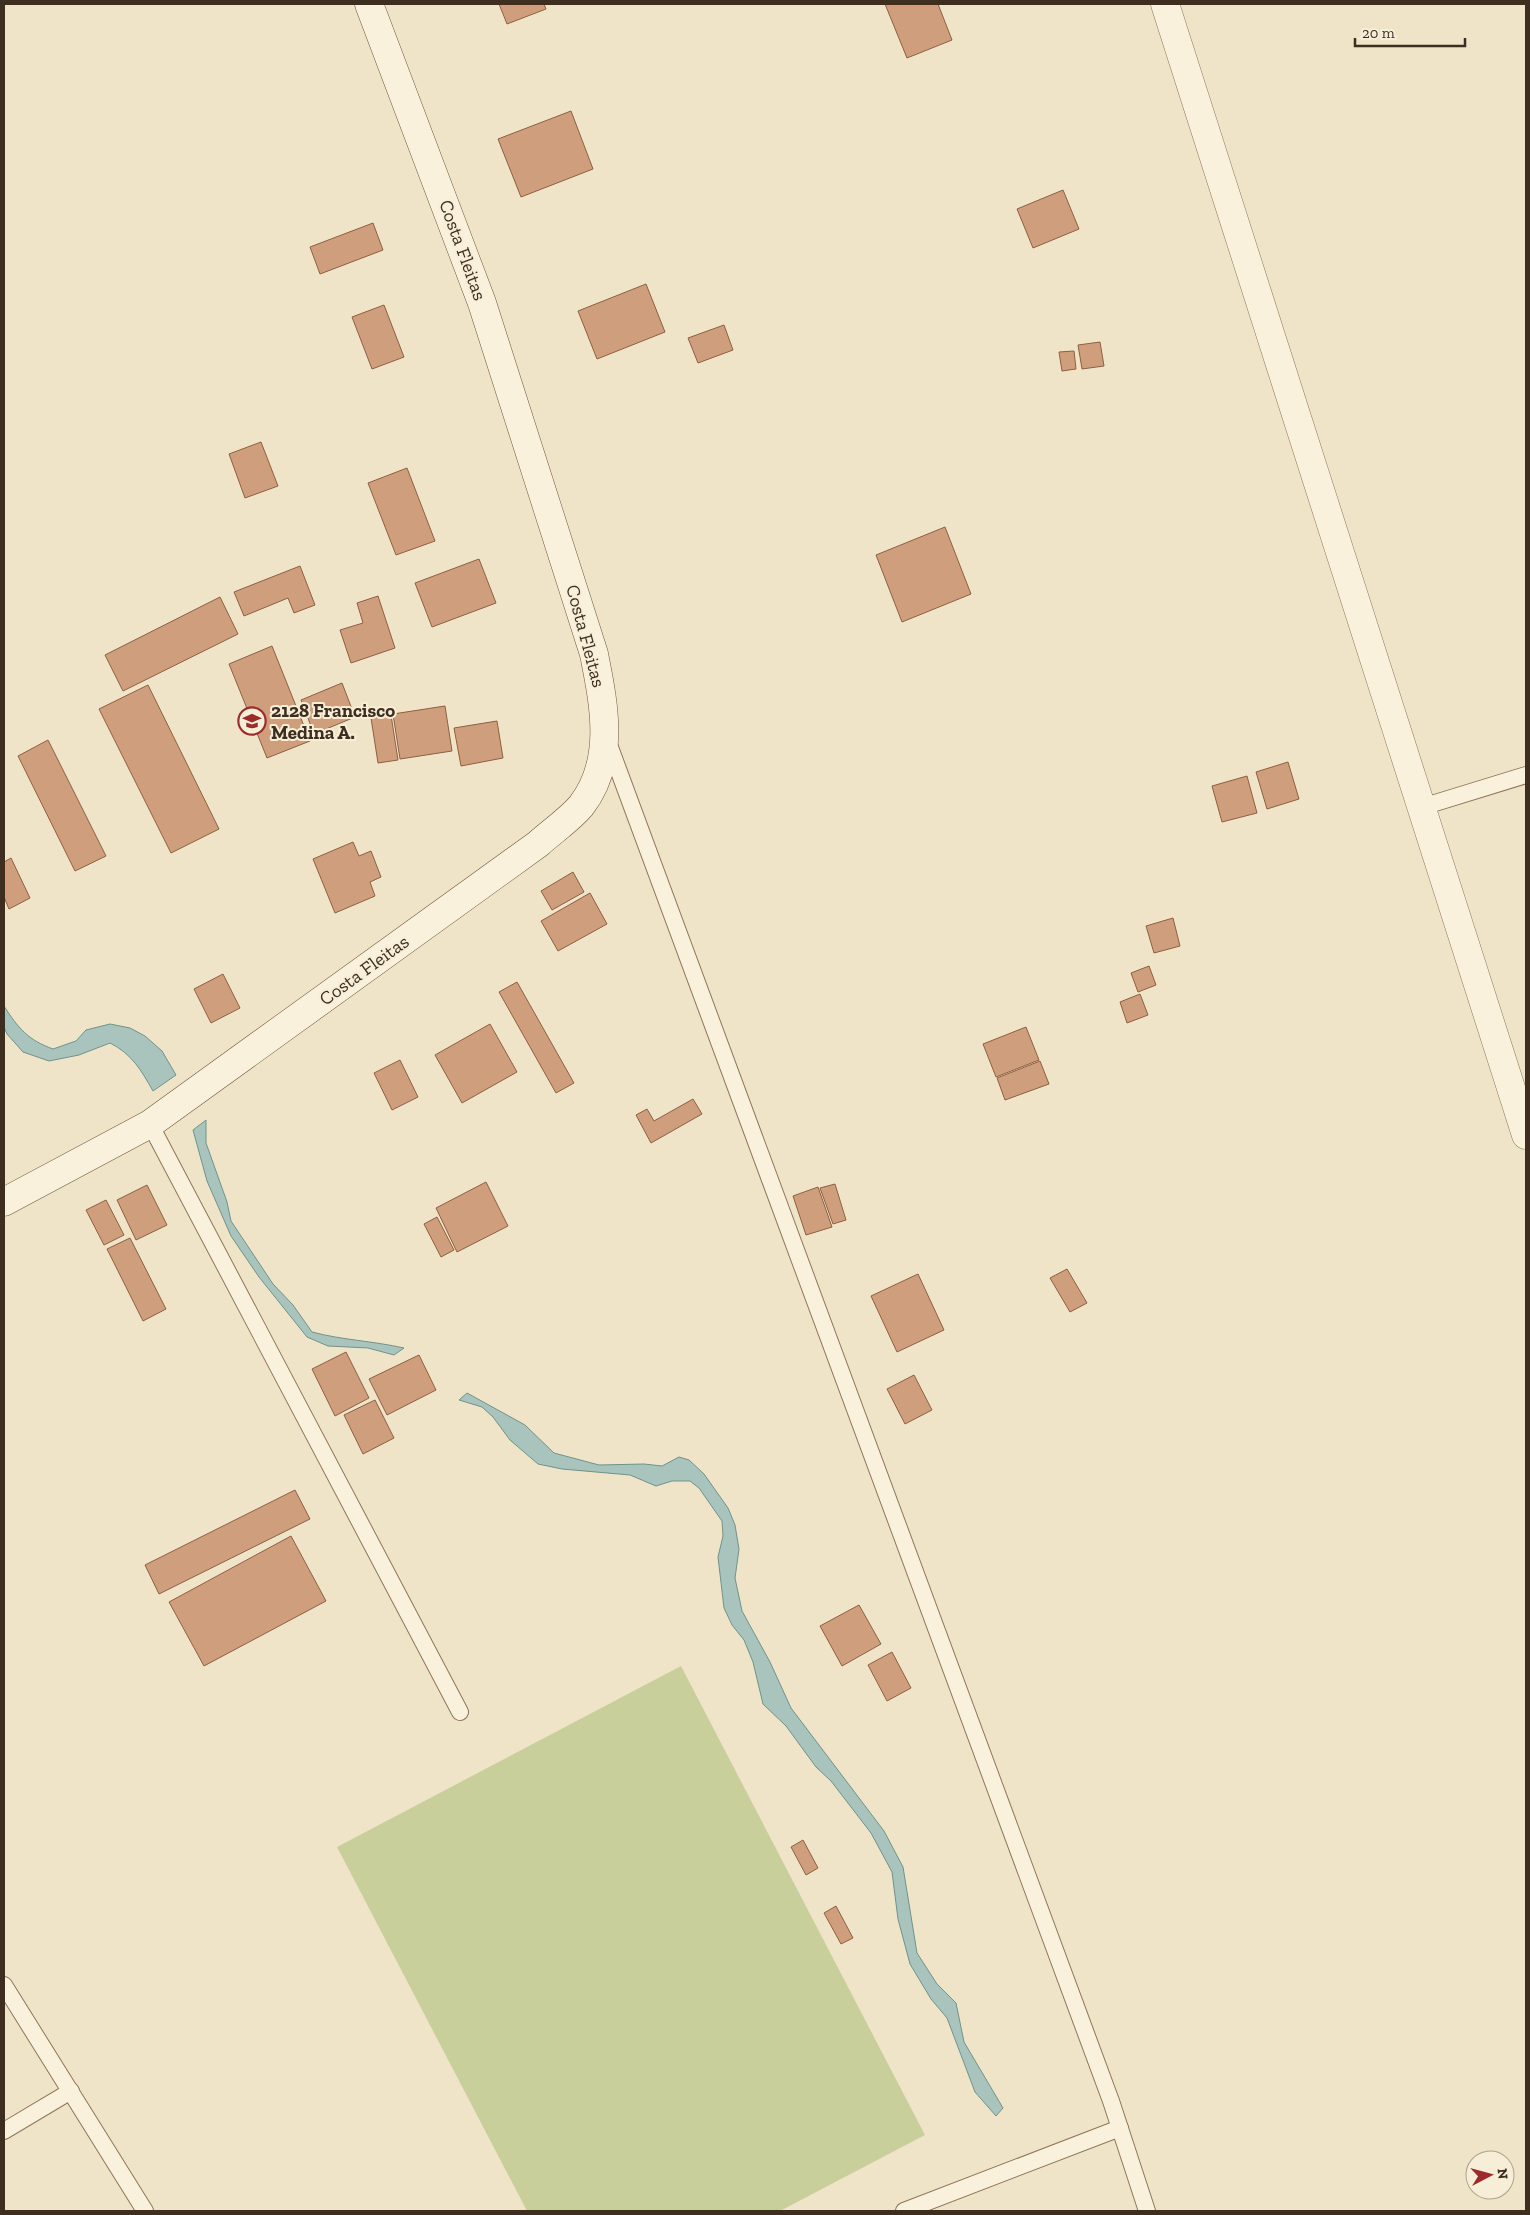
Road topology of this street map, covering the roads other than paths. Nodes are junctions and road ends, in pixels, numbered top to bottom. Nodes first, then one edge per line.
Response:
1 (369, 4) edge
2 (1165, 4) edge
3 (606, 737) junction
4 (1526, 775) edge
5 (1422, 807) junction
6 (150, 1124) junction
7 (1526, 1135) edge
8 (5, 1199) edge
9 (460, 1712) dead end
10 (4, 1985) edge
11 (71, 2091) junction
12 (1120, 2128) junction
13 (4, 2131) edge
14 (144, 2211) edge
15 (904, 2211) edge
16 (1147, 2211) edge

1 - 3 main road, Costa Fleitas
2 - 5 main road
3 - 6 main road, Costa Fleitas
3 - 12 lane
4 - 5 lane
5 - 7 main road
6 - 8 main road, Costa Fleitas
6 - 9 lane
10 - 11 lane
11 - 13 lane
11 - 14 lane
12 - 15 lane
12 - 16 lane

